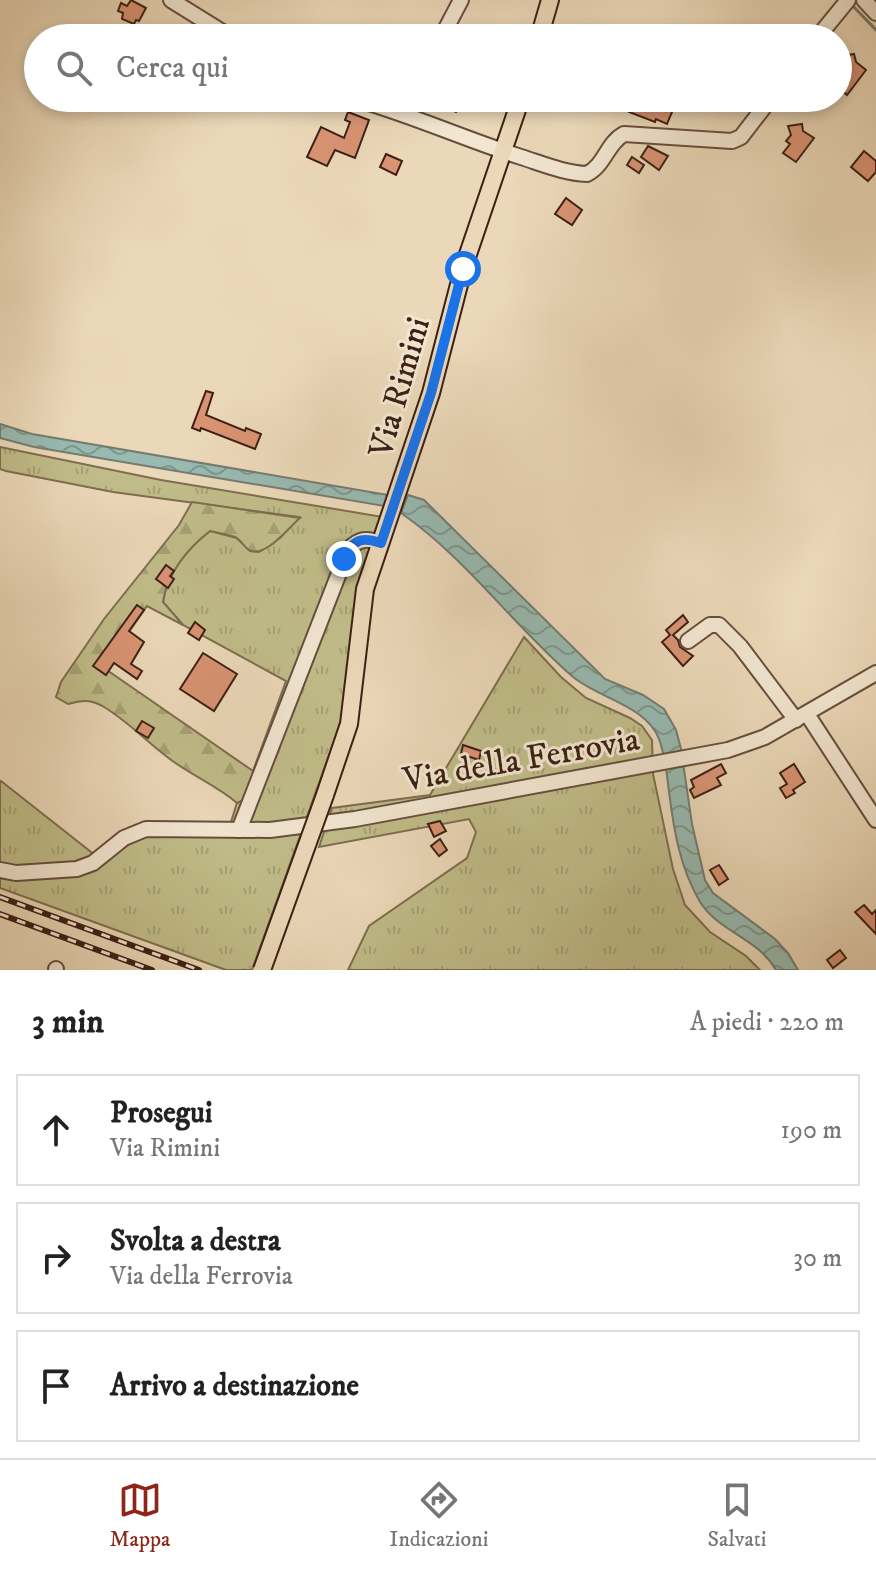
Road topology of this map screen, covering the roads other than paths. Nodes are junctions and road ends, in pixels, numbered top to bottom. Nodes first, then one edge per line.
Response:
1 (171, 0) edge
2 (461, 0) edge
3 (550, 0) edge
4 (864, 0) edge
5 (846, 2) edge
6 (876, 13) edge
7 (210, 24) edge
8 (448, 24) edge
9 (543, 24) edge
10 (828, 24) edge
11 (402, 112) edge
12 (517, 112) edge
13 (760, 112) edge
14 (504, 151) junction
15 (381, 543) junction
16 (688, 641) dead end
17 (876, 673) edge
18 (802, 717) junction
19 (876, 820) edge
20 (239, 830) junction
21 (0, 870) edge
22 (262, 970) edge

1 - 7 street
2 - 8 street
3 - 9 main road
4 - 6 street
5 - 10 street
11 - 14 street
12 - 14 main road, Via Rimini
13 - 14 street
14 - 15 main road, Via Rimini
15 - 20 street
15 - 22 main road, Via Rimini, bridge
16 - 18 street
17 - 18 street, Via della Ferrovia
18 - 19 street
18 - 20 street, Via della Ferrovia
20 - 21 street, Via della Ferrovia

